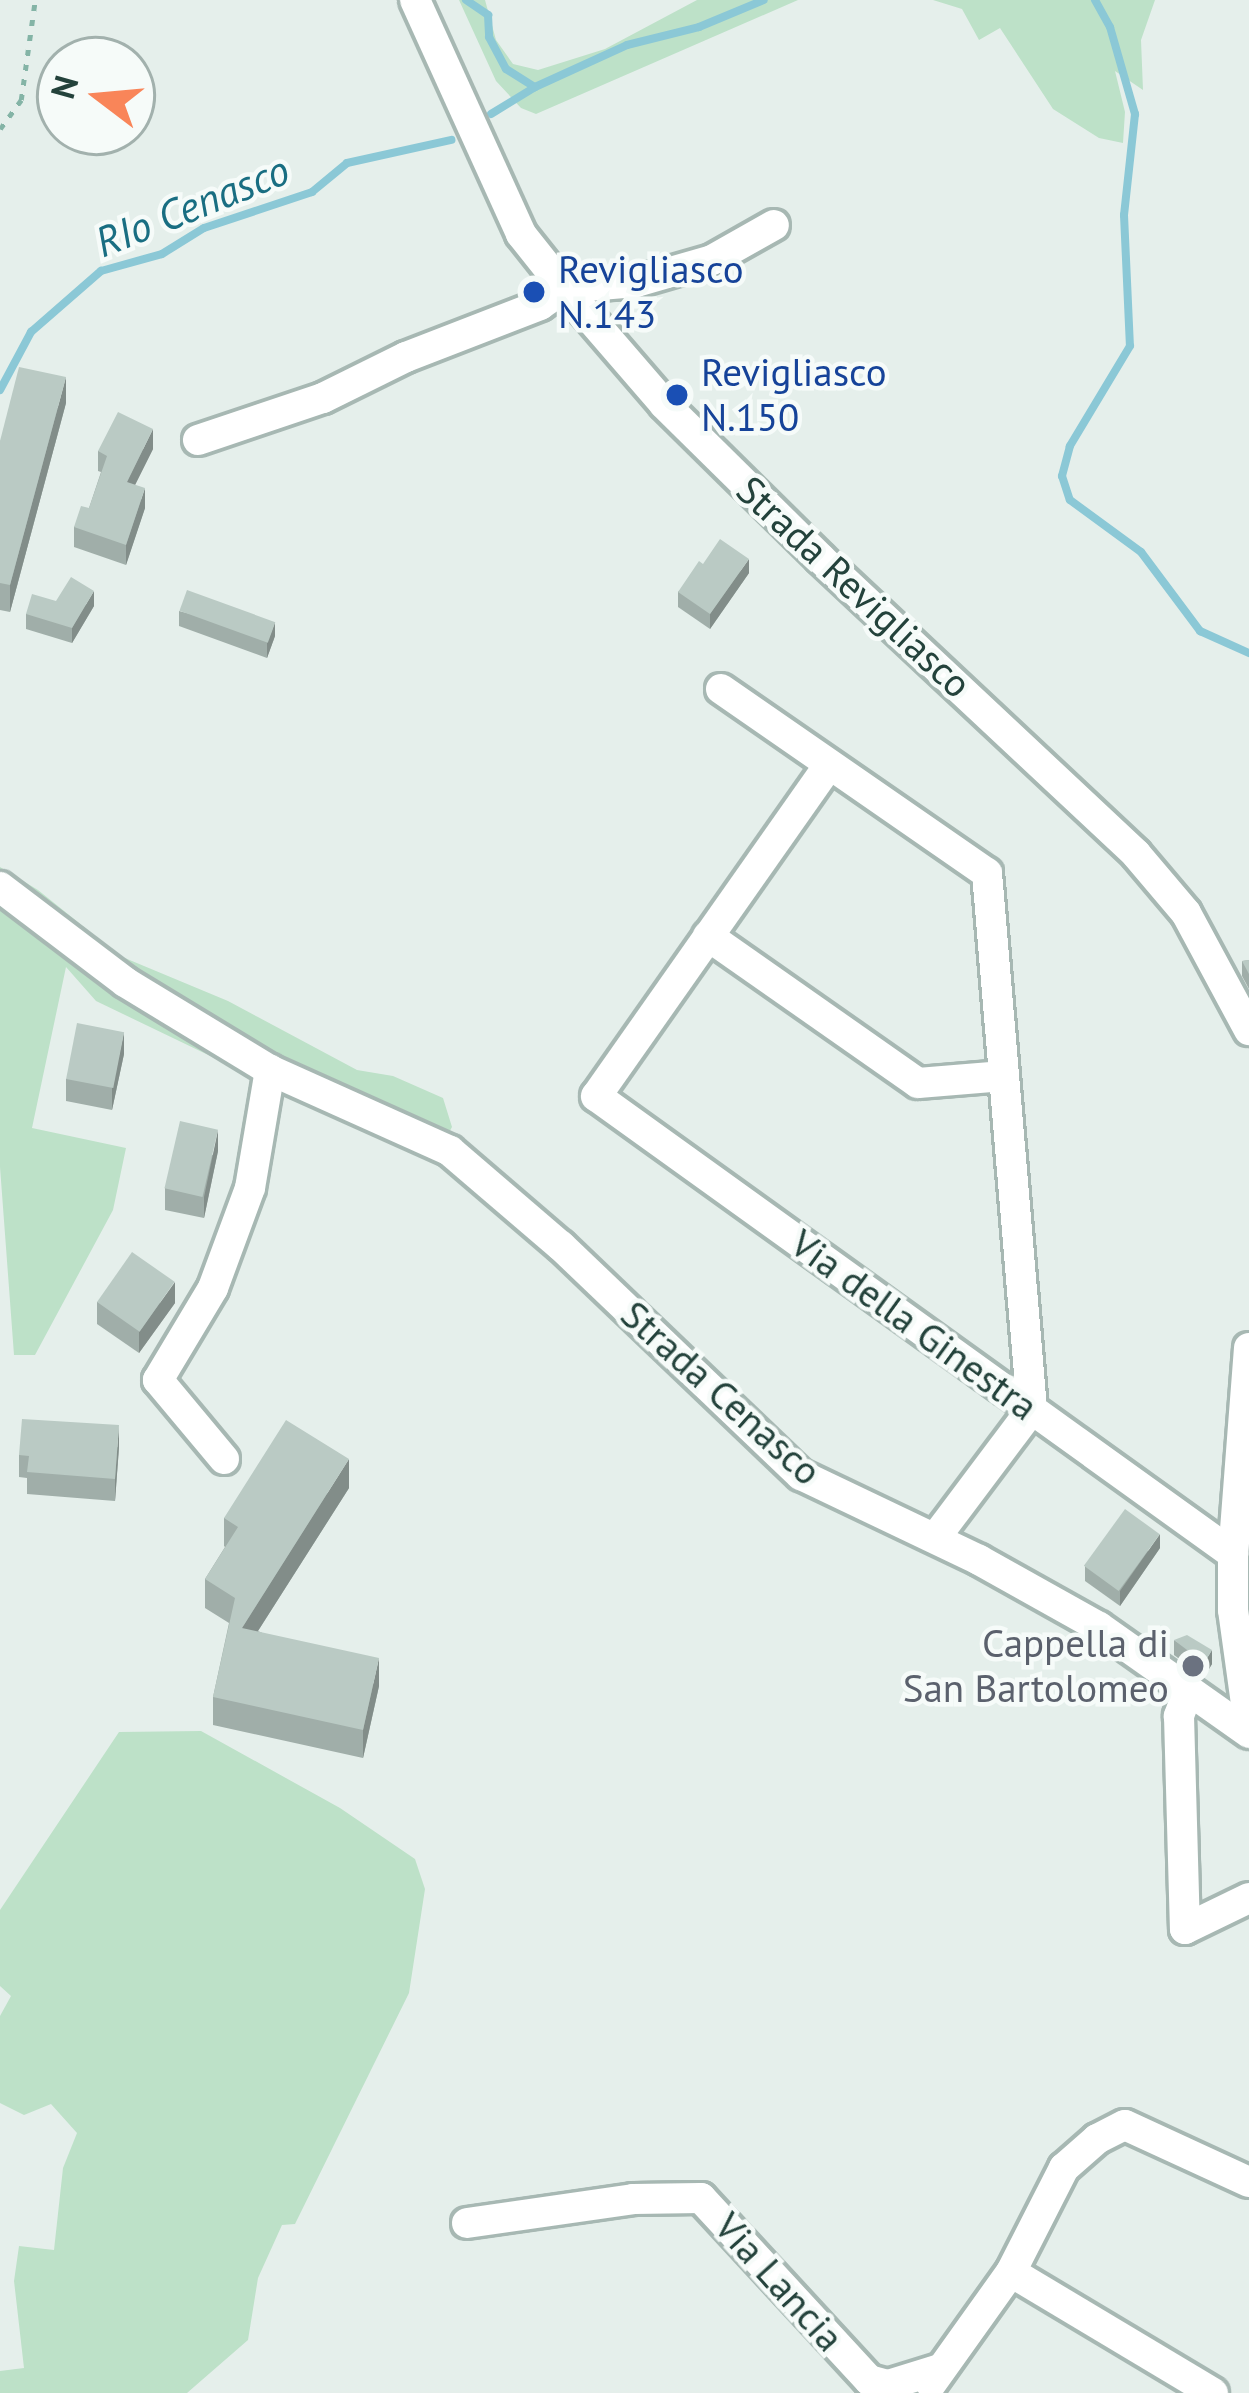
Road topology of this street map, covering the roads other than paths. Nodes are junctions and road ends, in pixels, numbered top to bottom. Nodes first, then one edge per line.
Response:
1 (415, 0) edge
2 (773, 225) dead end
3 (564, 288) junction
4 (198, 440) dead end
5 (721, 689) dead end
6 (829, 765) junction
7 (0, 887) edge
8 (709, 936) junction
9 (1249, 1030) edge
10 (270, 1070) junction
11 (1004, 1076) junction
12 (1249, 1348) edge
13 (1032, 1409) junction
14 (224, 1459) dead end
15 (934, 1538) junction
16 (1233, 1554) junction
17 (1188, 1692) junction
18 (1249, 1730) edge
19 (1249, 1898) edge
20 (1249, 2182) edge
21 (467, 2223) dead end
22 (1011, 2272) junction
23 (933, 2381) edge
24 (1213, 2393) edge

1 - 3 street, Strada Revigliasco
2 - 3 street
3 - 4 street
3 - 9 street, Strada Revigliasco
5 - 6 street
6 - 8 street
6 - 11 street
7 - 10 street, Strada Cenasco
8 - 11 street
8 - 13 street, Via della Ginestra
10 - 14 street
10 - 15 street, Strada Cenasco
11 - 13 street
12 - 16 street
13 - 15 street
13 - 16 street, Via della Ginestra
15 - 17 street, Strada Cenasco
16 - 18 street
17 - 18 street, Strada Cenasco
17 - 19 street
20 - 22 street, Via Lancia
21 - 23 street, Via Lancia
22 - 23 street, Via Lancia
22 - 24 street

